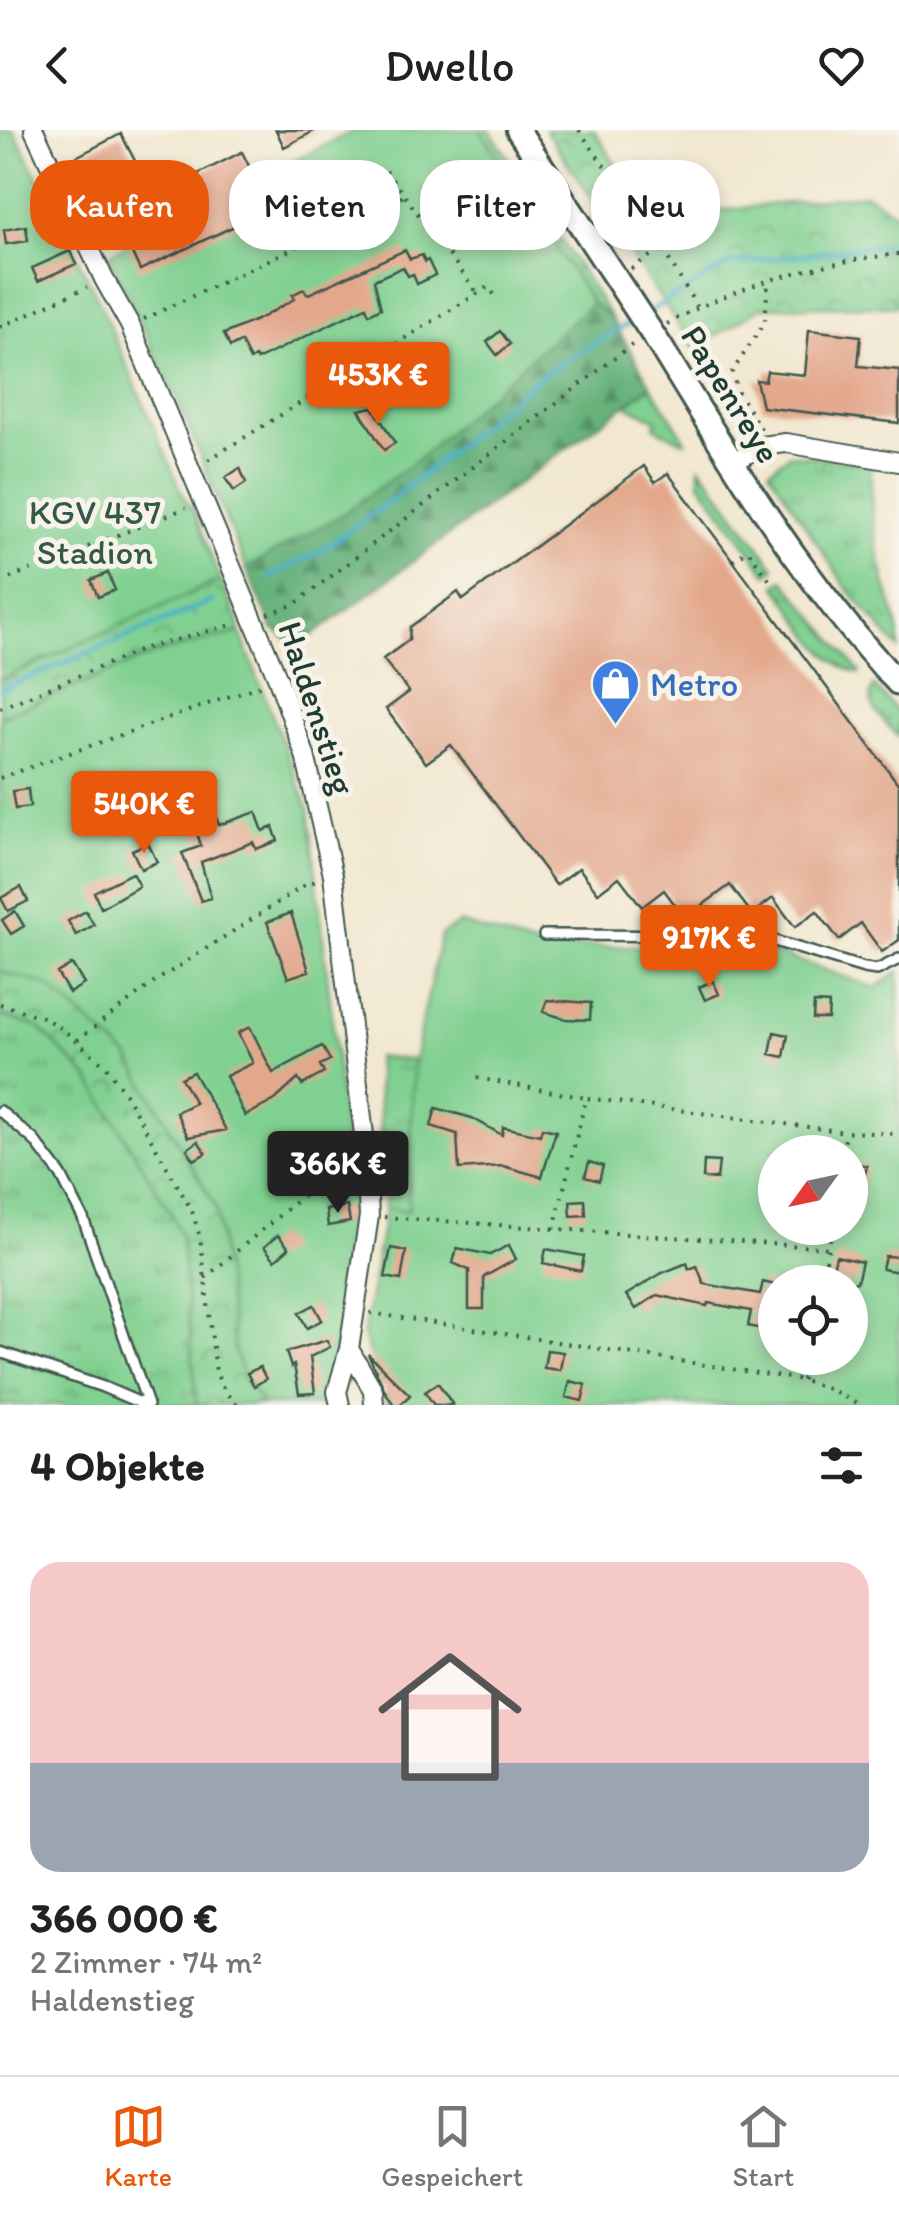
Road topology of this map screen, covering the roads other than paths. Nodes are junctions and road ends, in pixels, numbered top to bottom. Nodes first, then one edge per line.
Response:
1 (34, 130) edge
2 (518, 130) edge
3 (899, 462) edge
4 (732, 463) junction
5 (899, 684) edge
6 (544, 935) dead end
7 (899, 958) edge
8 (0, 1111) edge
9 (349, 1349) junction
10 (0, 1352) edge
11 (147, 1405) edge
12 (340, 1405) edge
13 (374, 1405) edge

1 - 9 street, Haldenstieg
2 - 4 main road, Papenreye, bridge
3 - 4 street
4 - 5 main road, Papenreye
6 - 7 lane
8 - 11 lane
9 - 12 street, Haldenstieg
9 - 13 street
10 - 11 lane

